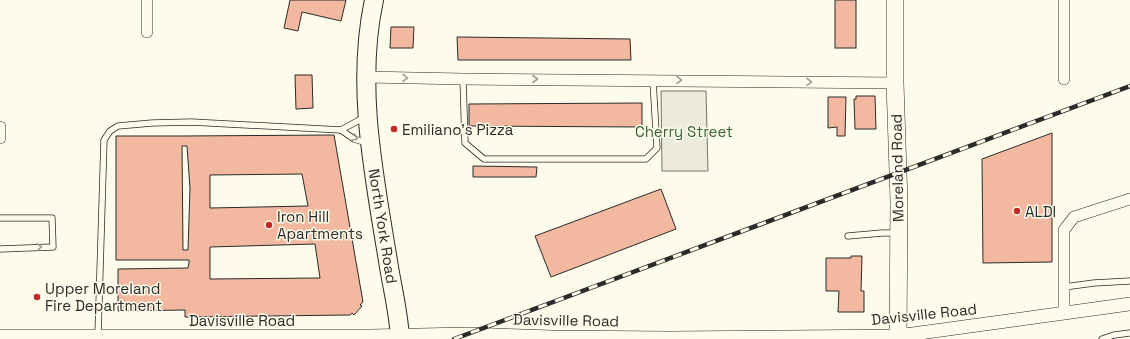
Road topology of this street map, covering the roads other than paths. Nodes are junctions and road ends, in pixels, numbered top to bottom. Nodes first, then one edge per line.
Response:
1 (147, 0) edge
2 (374, 0) edge
3 (895, 0) edge
4 (1064, 0) edge
5 (147, 32) dead end
6 (366, 77) junction
7 (463, 79) junction
8 (1064, 79) dead end
9 (653, 80) junction
10 (895, 83) junction
11 (368, 111) junction
12 (0, 127) edge
13 (341, 130) junction
14 (0, 138) edge
15 (371, 145) junction
16 (1130, 199) edge
17 (0, 218) edge
18 (899, 233) junction
19 (848, 236) dead end
20 (0, 249) edge
21 (1130, 281) edge
22 (1064, 287) junction
23 (1130, 304) edge
24 (1064, 313) junction
25 (1130, 333) edge
26 (0, 336) edge
27 (98, 337) junction
28 (400, 337) edge
29 (35, 338) edge
30 (519, 338) edge
31 (553, 338) edge
32 (668, 338) edge
33 (898, 338) edge
34 (1102, 339) edge

1 - 5 street
2 - 6 highway, North York Road
3 - 10 main road, Moreland Road
4 - 8 street
6 -> 7 street
6 - 11 highway, North York Road
7 -> 9 street
7 - 9 lane
9 -> 10 street
10 - 18 main road, Moreland Road
11 - 13 lane
11 - 15 highway, North York Road
12 - 14 street
13 -> 15 lane
13 - 27 lane
15 - 28 highway, North York Road
16 - 22 street
20 -> 17 lane
18 - 19 lane
18 - 33 main road, Moreland Road
21 - 22 lane
22 - 24 street
23 - 24 street, Davisville Road
24 - 33 street, Davisville Road
25 - 34 lane
26 - 29 street, Davisville Road
27 - 28 street, Davisville Road
27 - 29 street, Davisville Road
28 - 30 street, Davisville Road
30 - 31 street, Davisville Road
31 - 32 street, Davisville Road
32 - 33 street, Davisville Road

